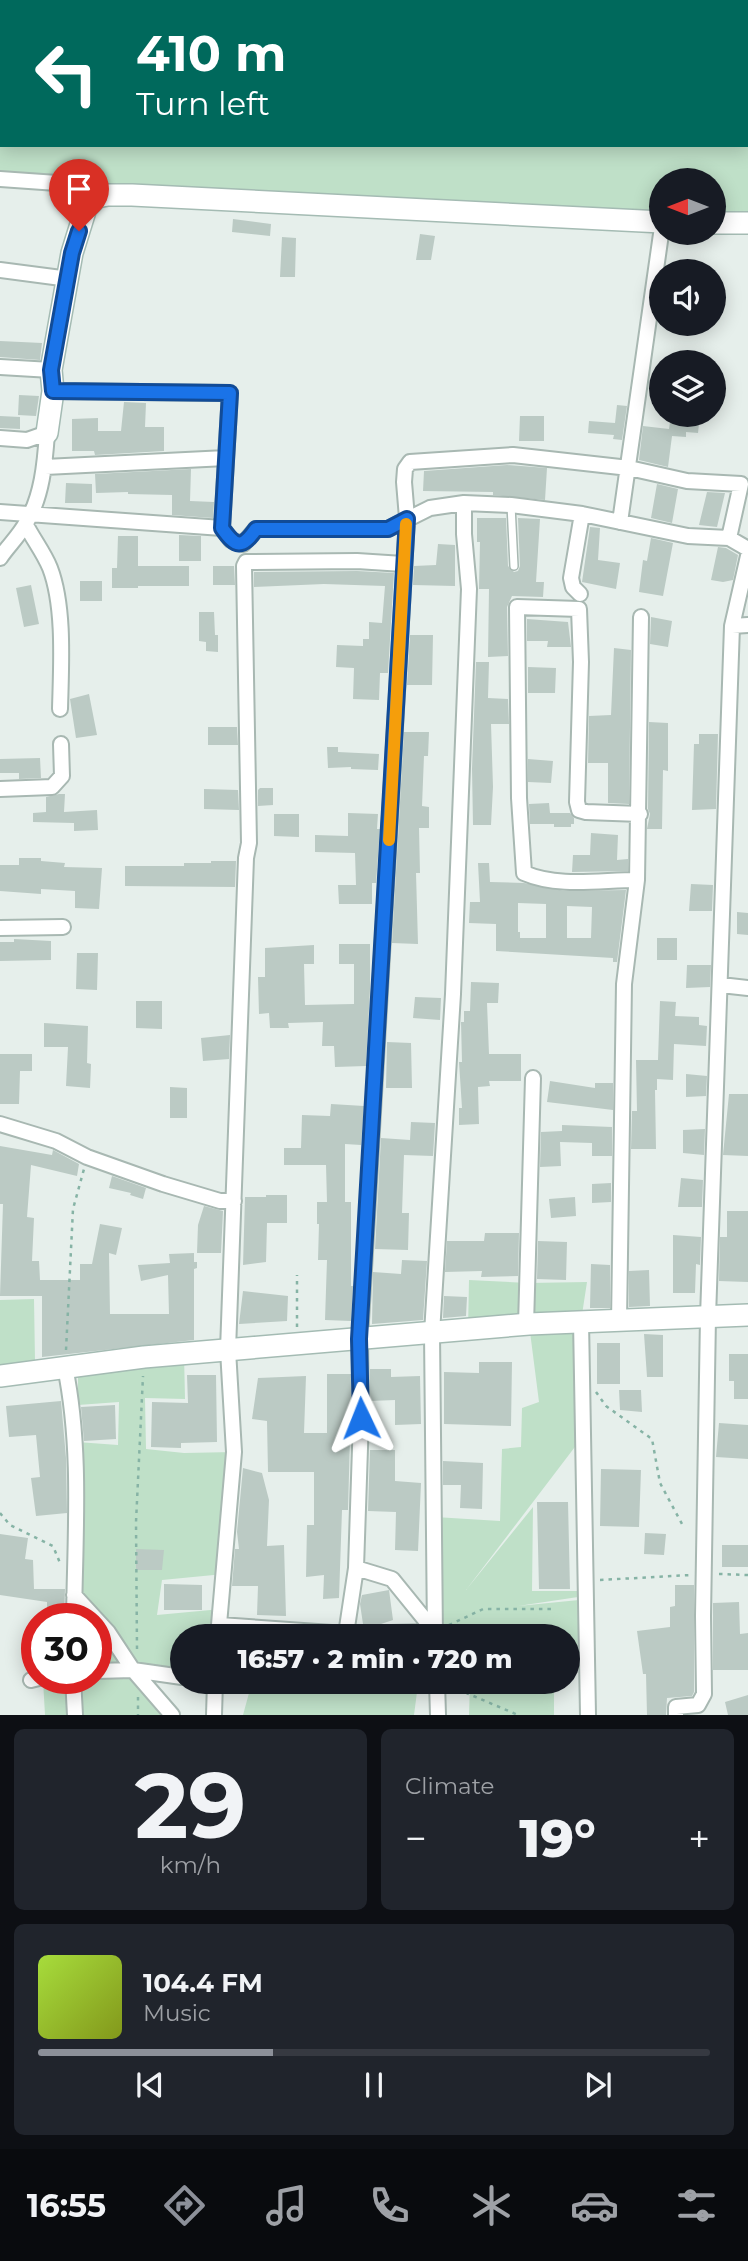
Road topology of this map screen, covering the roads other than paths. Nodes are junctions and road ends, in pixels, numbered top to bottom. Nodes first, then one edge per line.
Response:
1 (0, 179) edge
2 (97, 197) junction
3 (649, 221) edge
4 (726, 223) edge
5 (748, 223) edge
6 (660, 245) edge
7 (0, 270) edge
8 (69, 279) junction
9 (0, 366) edge
10 (52, 380) junction
11 (47, 433) junction
12 (0, 438) edge
13 (226, 458) junction
14 (45, 467) junction
15 (629, 468) junction
16 (464, 503) junction
17 (511, 505) junction
18 (0, 512) edge
19 (582, 514) junction
20 (407, 519) junction
21 (28, 520) junction
22 (620, 522) junction
23 (222, 528) junction
24 (729, 538) junction
25 (748, 549) edge
26 (748, 556) edge
27 (0, 558) edge
28 (403, 564) junction
29 (514, 566) dead end
30 (580, 594) dead end
31 (641, 617) dead end
32 (748, 625) edge
33 (732, 626) junction
34 (60, 709) dead end
35 (61, 744) dead end
36 (0, 789) edge
37 (640, 814) junction
38 (637, 880) junction
39 (63, 927) dead end
40 (0, 928) edge
41 (721, 985) junction
42 (748, 988) edge
43 (533, 1078) dead end
44 (0, 1124) edge
45 (234, 1201) junction
46 (748, 1315) edge
47 (708, 1317) junction
48 (581, 1321) junction
49 (619, 1322) junction
50 (526, 1325) junction
51 (432, 1333) junction
52 (359, 1339) junction
53 (228, 1350) junction
54 (65, 1367) junction
55 (0, 1376) edge
56 (356, 1568) junction
57 (74, 1595) junction
58 (74, 1603) edge
59 (81, 1603) edge
60 (220, 1624) edge
61 (348, 1624) edge
62 (427, 1624) edge
63 (435, 1624) edge
64 (112, 1638) edge
65 (112, 1671) edge
66 (136, 1672) junction
67 (170, 1676) edge
68 (74, 1694) edge
69 (215, 1694) edge
70 (441, 1694) edge
71 (75, 1715) edge
72 (172, 1715) edge
73 (214, 1715) edge
74 (438, 1715) edge
75 (589, 1715) edge
76 (676, 1715) edge

1 - 2 street
2 - 3 street
2 - 8 street
4 - 5 street
6 - 15 street
7 - 8 street
8 - 10 street
9 - 10 street
10 - 11 street
10 - 13 street
11 - 12 street
11 - 14 street
13 - 14 street
13 - 23 street
14 - 21 street
15 - 20 street
15 - 22 street
15 - 24 street
16 - 17 street
16 - 20 street
16 - 51 street
17 - 19 street
17 - 29 lane
18 - 21 street
19 - 22 street
19 - 30 street
20 - 23 street
20 - 28 street
21 - 23 street
21 - 27 street
21 - 34 street
22 - 24 street
24 - 25 street
26 - 33 street
28 - 45 street
28 - 52 street
31 - 37 street
32 - 33 street
33 - 41 street
35 - 36 street
37 - 38 street
37 - 38 street
38 - 49 street
39 - 40 street
41 - 42 street
41 - 47 street
43 - 50 street
44 - 45 street
45 - 53 street
46 - 47 street
47 - 49 street
47 - 76 street
48 - 49 street
48 - 50 street
48 - 75 street
50 - 51 street
51 - 52 street
51 - 63 street
52 - 53 street
52 - 56 street
53 - 54 street
53 - 60 street
54 - 55 street
54 - 57 street
56 - 61 street
56 - 62 street
57 - 58 street
57 - 59 street
64 - 66 street
65 - 66 street
66 - 67 street
66 - 72 street
68 - 71 street
69 - 73 street
70 - 74 street

